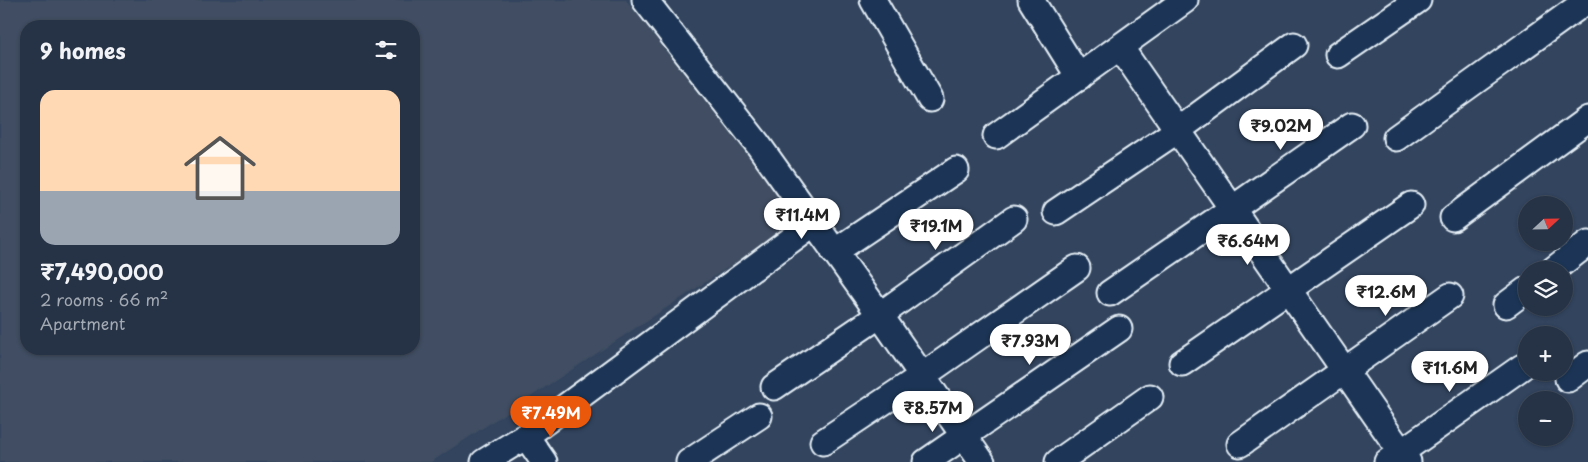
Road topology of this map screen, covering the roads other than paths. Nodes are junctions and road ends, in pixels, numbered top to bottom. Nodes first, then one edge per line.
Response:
1 (645, 0) edge
2 (873, 0) edge
3 (1031, 0) edge
4 (1186, 0) edge
5 (1418, 0) edge
6 (1582, 7) edge
7 (1294, 46) dead end
8 (1120, 47) junction
9 (1338, 55) dead end
10 (1079, 77) junction
11 (930, 99) dead end
12 (1588, 119) edge
13 (1352, 125) dead end
14 (1178, 130) junction
15 (996, 136) dead end
16 (1396, 138) dead end
17 (956, 170) dead end
18 (1411, 205) dead end
19 (1232, 210) junction
20 (1056, 212) dead end
21 (1453, 218) dead end
22 (1014, 219) dead end
23 (814, 223) junction
24 (1588, 243) edge
25 (834, 252) junction
26 (1565, 261) edge
27 (1078, 268) dead end
28 (1288, 290) junction
29 (1110, 293) dead end
30 (1450, 296) dead end
31 (1518, 296) edge
32 (1506, 305) dead end
33 (880, 315) junction
34 (1120, 329) dead end
35 (1182, 363) dead end
36 (1588, 364) edge
37 (1344, 370) junction
38 (1518, 370) edge
39 (1573, 375) edge
40 (922, 376) junction
41 (774, 387) dead end
42 (1150, 397) dead end
43 (759, 416) dead end
44 (526, 436) junction
45 (964, 436) junction
46 (823, 442) dead end
47 (1240, 444) dead end
48 (1399, 459) edge
49 (484, 462) edge
50 (544, 462) edge
51 (690, 462) edge
52 (926, 462) edge
53 (982, 462) edge
54 (1058, 462) edge

1 - 23 street
2 - 11 street
3 - 10 street
4 - 8 street
5 - 9 street
6 - 16 street
7 - 14 street
8 - 10 street
8 - 14 street
10 - 15 street
12 - 21 street
13 - 19 street
14 - 19 street
14 - 20 street
17 - 25 street
18 - 28 street
19 - 28 street
19 - 29 street
22 - 33 street
23 - 25 street
23 - 44 street
24 - 26 street
25 - 33 street
27 - 40 street
28 - 35 street
28 - 37 street
30 - 37 street
31 - 32 street
33 - 40 street
33 - 41 street
34 - 45 street
36 - 39 street
37 - 47 street
37 - 48 street
38 - 48 street
40 - 45 street
40 - 46 street
42 - 54 street
43 - 51 street
44 - 49 street
44 - 50 street
45 - 52 street
45 - 53 street

